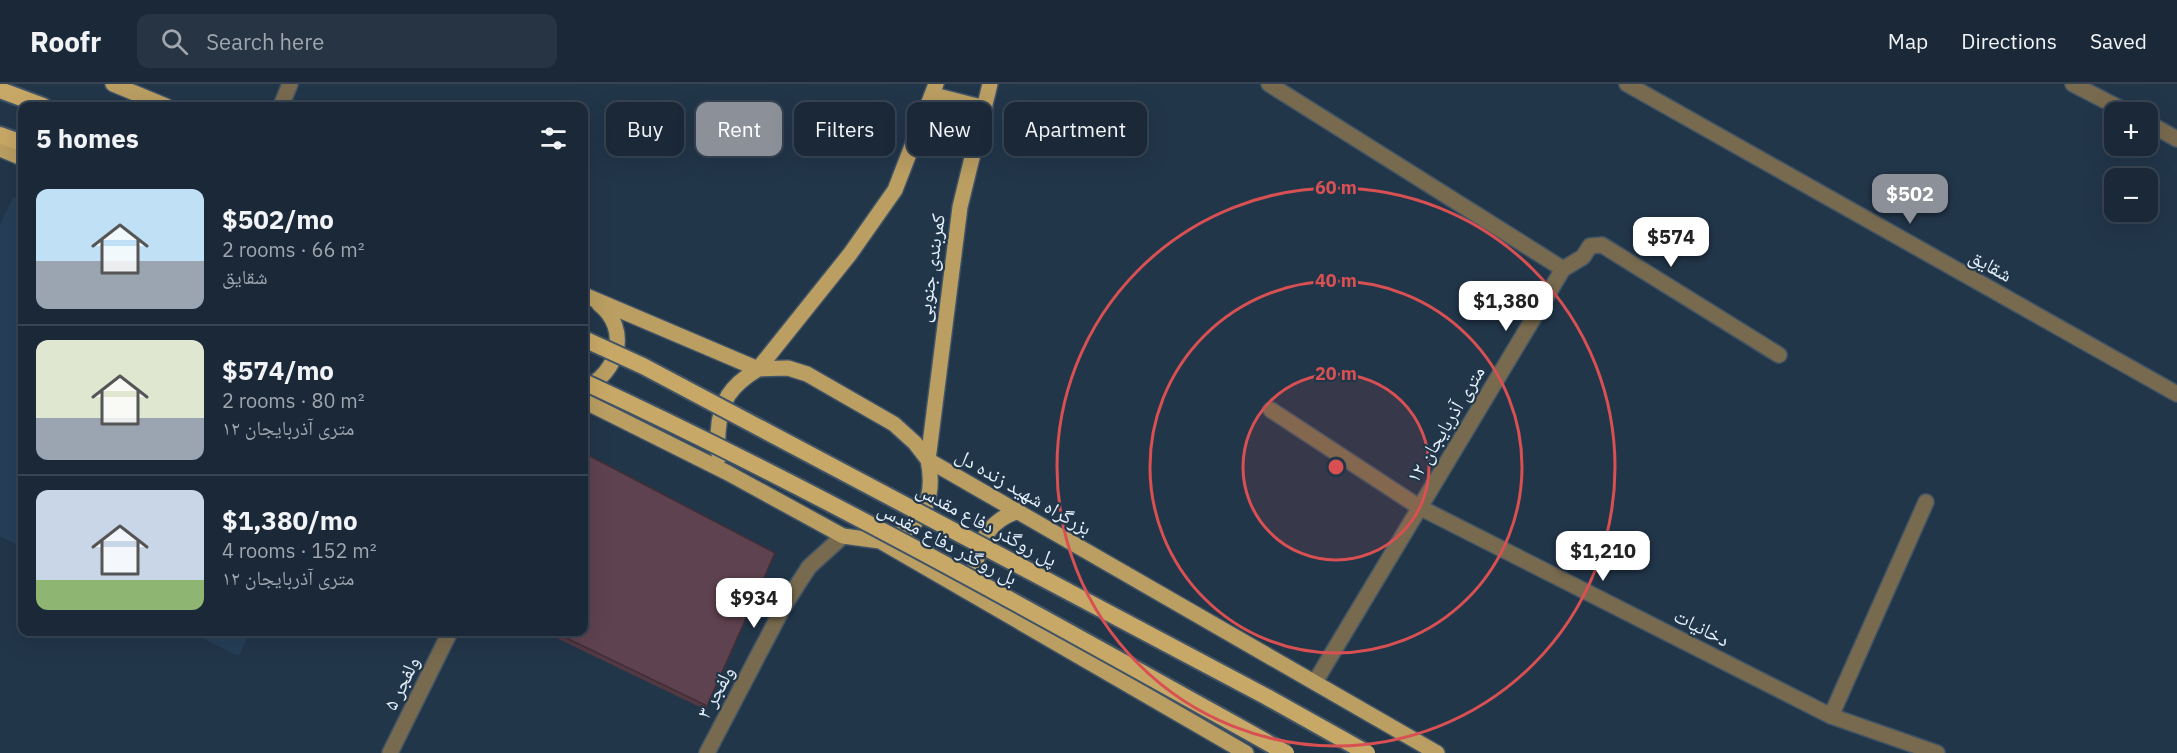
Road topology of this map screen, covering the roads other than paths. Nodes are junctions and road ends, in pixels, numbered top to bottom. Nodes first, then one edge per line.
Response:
1 (113, 84) edge
2 (290, 84) edge
3 (990, 84) edge
4 (1269, 84) edge
5 (1627, 84) edge
6 (2073, 84) edge
7 (0, 90) edge
8 (935, 90) edge
9 (32, 102) edge
10 (156, 102) edge
11 (283, 102) edge
12 (968, 102) edge
13 (986, 102) edge
14 (2108, 102) edge
15 (2158, 129) edge
16 (0, 135) edge
17 (2177, 139) edge
18 (18, 142) edge
19 (0, 148) edge
20 (18, 156) edge
21 (973, 156) edge
22 (1563, 269) junction
23 (588, 297) edge
24 (588, 341) edge
25 (1779, 355) dead end
26 (758, 369) junction
27 (588, 384) edge
28 (588, 386) edge
29 (2177, 394) edge
30 (588, 403) edge
31 (1271, 410) dead end
32 (928, 460) junction
33 (728, 473) junction
34 (1926, 502) dead end
35 (1419, 507) junction
36 (1019, 512) junction
37 (843, 536) junction
38 (880, 541) junction
39 (984, 601) junction
40 (448, 636) edge
41 (1315, 682) junction
42 (1831, 716) junction
43 (390, 753) edge
44 (707, 753) edge
45 (1246, 753) edge
46 (1286, 753) edge
47 (1367, 753) edge
48 (1437, 753) edge
49 (1937, 753) edge

1 - 10 main road
2 - 11 street
3 - 13 main road, کمربندی جنوبی
4 - 22 street
5 - 29 street, شقایق
6 - 14 street
7 - 9 highway
8 - 12 main road
8 - 26 main road
15 - 17 street
16 - 18 highway
19 - 20 main road
21 - 32 main road, کمربندی جنوبی
22 - 25 street
22 - 35 street, ۱۲ متری آذربایجان
23 - 26 main road, بزرگراه شهید زنده دل
23 - 28 main road
24 - 47 highway, پل روگذر دفاع مقدس, bridge
26 - 32 main road, بزرگراه شهید زنده دل
26 - 33 main road
27 - 46 highway, بل روگذر دفاع مقدس, bridge
30 - 33 main road
31 - 35 street, دخانیات
32 - 36 main road, بزرگراه شهید زنده دل
32 - 38 main road
33 - 37 main road
34 - 42 street
35 - 41 street, ۱۲ متری آذربایجان
35 - 42 street, دخانیات
36 - 39 main road
36 - 41 main road, بزرگراه شهید زنده دل
37 - 38 main road
37 - 44 street, ولفجر ۳
38 - 39 main road
39 - 45 main road
40 - 43 street, ولفجر ۵
41 - 48 main road, بزرگراه شهید زنده دل
42 - 49 street, دخانیات

